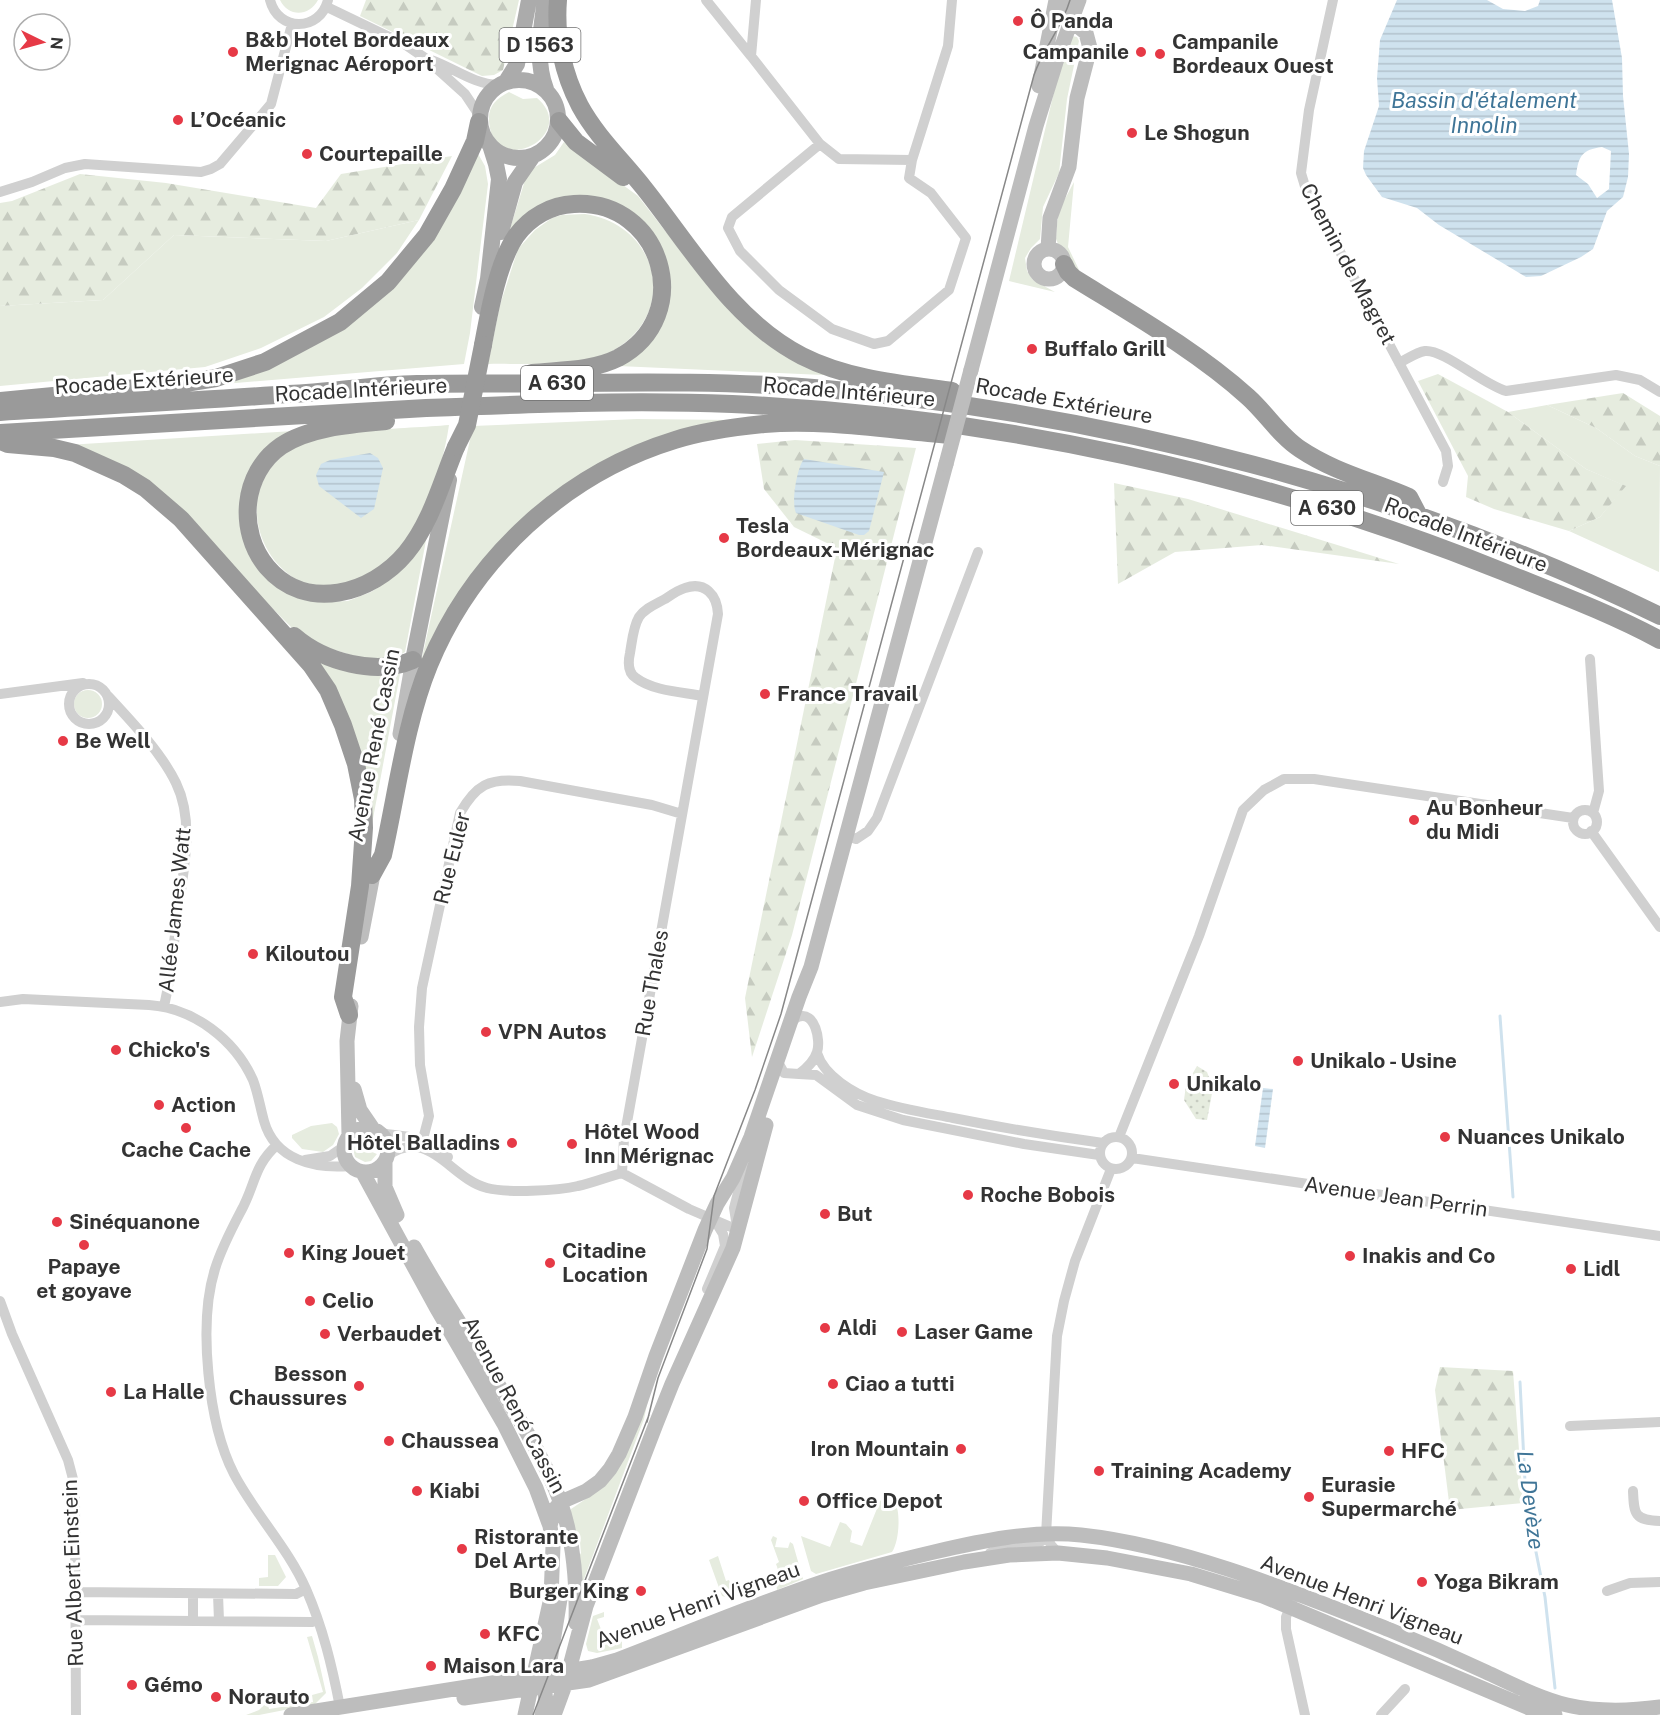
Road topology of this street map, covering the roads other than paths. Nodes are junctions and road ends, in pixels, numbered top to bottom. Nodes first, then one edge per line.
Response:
1 (270, 0) edge
2 (529, 0) edge
3 (545, 0) edge
4 (558, 0) edge
5 (706, 0) edge
6 (756, 0) edge
7 (952, 0) edge
8 (1056, 0) edge
9 (1064, 0) edge
10 (1079, 0) edge
11 (1333, 0) edge
12 (328, 4) edge
13 (1072, 22) junction
14 (292, 24) junction
15 (751, 56) junction
16 (425, 58) junction
17 (502, 83) junction
18 (546, 89) junction
19 (479, 118) junction
20 (559, 121) junction
21 (820, 144) junction
22 (490, 146) junction
23 (533, 156) junction
24 (912, 160) junction
25 (1022, 174) junction
26 (0, 192) edge
27 (655, 203) junction
28 (1048, 249) junction
29 (1064, 264) junction
30 (488, 279) junction
31 (479, 345) junction
32 (1399, 363) junction
33 (417, 384) junction
34 (1660, 392) edge
35 (0, 400) edge
36 (545, 403) junction
37 (0, 412) edge
38 (977, 428) junction
39 (1111, 430) junction
40 (0, 433) edge
41 (0, 441) edge
42 (456, 447) junction
43 (1443, 482) dead end
44 (1419, 516) junction
45 (181, 519) junction
46 (978, 552) dead end
47 (1660, 616) edge
48 (1660, 639) edge
49 (1590, 659) dead end
50 (413, 660) junction
51 (86, 683) junction
52 (0, 694) edge
53 (108, 696) junction
54 (703, 696) junction
55 (1593, 813) junction
56 (682, 814) junction
57 (1573, 818) junction
58 (1591, 831) junction
59 (847, 836) junction
60 (372, 875) junction
61 (1660, 927) edge
62 (0, 1002) edge
63 (164, 1006) junction
64 (349, 1015) junction
65 (796, 1020) junction
66 (817, 1053) junction
67 (347, 1054) junction
68 (779, 1056) junction
69 (792, 1073) junction
70 (879, 1107) junction
71 (376, 1131) junction
72 (751, 1137) junction
73 (1119, 1137) junction
74 (423, 1139) junction
75 (346, 1141) junction
76 (1103, 1143) junction
77 (277, 1144) junction
78 (1099, 1155) junction
79 (293, 1156) junction
80 (1132, 1158) junction
81 (386, 1159) junction
82 (357, 1169) junction
83 (1111, 1169) junction
84 (458, 1172) junction
85 (622, 1173) junction
86 (713, 1220) junction
87 (738, 1230) junction
88 (1660, 1236) edge
89 (0, 1301) edge
90 (689, 1347) junction
91 (1660, 1422) edge
92 (1570, 1426) dead end
93 (1633, 1491) dead end
94 (561, 1502) junction
95 (1660, 1521) edge
96 (550, 1526) junction
97 (1046, 1535) junction
98 (1058, 1553) junction
99 (964, 1562) junction
100 (1660, 1582) edge
101 (306, 1589) junction
102 (1607, 1592) dead end
103 (75, 1593) junction
104 (193, 1594) junction
105 (219, 1594) junction
106 (1293, 1600) junction
107 (76, 1620) junction
108 (318, 1620) junction
109 (193, 1621) junction
110 (219, 1621) junction
111 (574, 1647) junction
112 (567, 1677) junction
113 (540, 1681) junction
114 (1405, 1689) dead end
115 (340, 1707) junction
116 (1652, 1710) edge
117 (76, 1715) edge
118 (291, 1715) edge
119 (357, 1715) edge
120 (525, 1715) edge
121 (542, 1715) edge
122 (554, 1715) edge
123 (1305, 1715) edge
124 (1381, 1715) edge
125 (1555, 1715) edge

1 - 14 street
2 - 17 main road, D 1563
3 - 18 main road, D 1563
4 - 27 highway
5 - 15 street
6 - 15 street
7 - 24 street
8 - 25 street
9 - 13 street
10 - 13 street
11 - 32 street, Chemin de Magret
12 - 14 street
12 - 16 street
13 - 25 street
13 - 28 street
14 - 26 street
15 - 21 street
16 - 17 street
16 - 19 street
17 - 18 main road
17 - 19 main road
18 - 20 main road
19 - 22 main road
19 - 35 highway
20 - 23 main road
20 - 27 highway
21 - 24 street
21 - 24 street
22 - 23 main road
22 - 30 main road
23 - 30 main road
25 - 59 street, bridge
27 - 39 highway
28 - 29 street
28 - 29 street
29 - 44 highway
30 - 31 main road
31 - 33 highway
31 - 42 highway, bridge
32 - 34 street
32 - 43 street, Chemin de Magret
33 - 37 highway, Rocade Extérieure / A 630
33 - 39 highway, Rocade Extérieure / A 630
36 - 38 highway, Rocade Intérieure / A 630
36 - 40 highway, Rocade Intérieure / A 630
36 - 42 highway
38 - 48 highway, Rocade Intérieure / A 630
38 - 60 highway
39 - 44 highway, Rocade Extérieure / A 630
41 - 45 highway
42 - 50 main road, Avenue René Cassin
44 - 47 highway, Rocade Extérieure / A 630
45 - 50 highway
45 - 64 highway
46 - 59 street
49 - 55 street
50 - 60 street, Avenue René Cassin
51 - 52 street
51 - 53 street
51 - 53 street
53 - 63 street, Allée James Watt
54 - 54 street, Rue Thales
54 - 56 street, Rue Thales
55 - 57 street
55 - 58 street
56 - 74 street, Rue Euler
56 - 85 street, Rue Thales
57 - 58 street
57 - 73 street
58 - 61 street
59 - 65 street
60 - 64 street, Avenue René Cassin
62 - 63 street
63 - 77 street
64 - 67 street, Avenue René Cassin
65 - 66 street
65 - 68 street
65 - 69 street
66 - 69 street
66 - 70 street
67 - 71 street, Avenue René Cassin
67 - 75 street, Avenue René Cassin
68 - 69 street
68 - 72 street
69 - 70 street
69 - 87 street
70 - 76 street
70 - 78 street
71 - 74 street
71 - 75 street
71 - 81 street
72 - 86 street
72 - 87 street
73 - 76 street
73 - 80 street
74 - 84 street
75 - 79 street
75 - 82 street
76 - 78 street
77 - 79 street
77 - 101 street
78 - 83 street
79 - 82 street
80 - 83 street
80 - 88 street, Avenue Jean Perrin
81 - 82 street
81 - 84 street
81 - 94 street, Avenue René Cassin
82 - 96 street, Avenue René Cassin
83 - 97 street
84 - 85 street
85 - 86 street
86 - 87 street
86 - 90 street
86 - 94 street
87 - 90 street
89 - 103 street, Rue Albert Einstein
90 - 111 street
91 - 92 street
93 - 95 street
94 - 96 street
94 - 111 street, Avenue René Cassin
96 - 113 street, Avenue René Cassin
97 - 98 street
97 - 99 street, Avenue Henri Vigneau
97 - 106 street, Avenue Henri Vigneau
97 - 112 street, Avenue Henri Vigneau
98 - 99 street, Avenue Henri Vigneau
98 - 106 street, Avenue Henri Vigneau
99 - 112 street, Avenue Henri Vigneau
100 - 102 street
101 - 105 street
101 - 108 street
103 - 104 street
103 - 107 street, Rue Albert Einstein
104 - 105 street
104 - 109 street
105 - 110 street
106 - 116 street, Avenue Henri Vigneau
106 - 123 street
106 - 125 street, Avenue Henri Vigneau
107 - 109 street
107 - 117 street, Rue Albert Einstein
108 - 110 street
108 - 115 street
109 - 110 street
111 - 112 street
112 - 113 street
112 - 122 street
113 - 115 street
113 - 119 street
113 - 120 street
113 - 121 street
114 - 124 street
115 - 118 street

